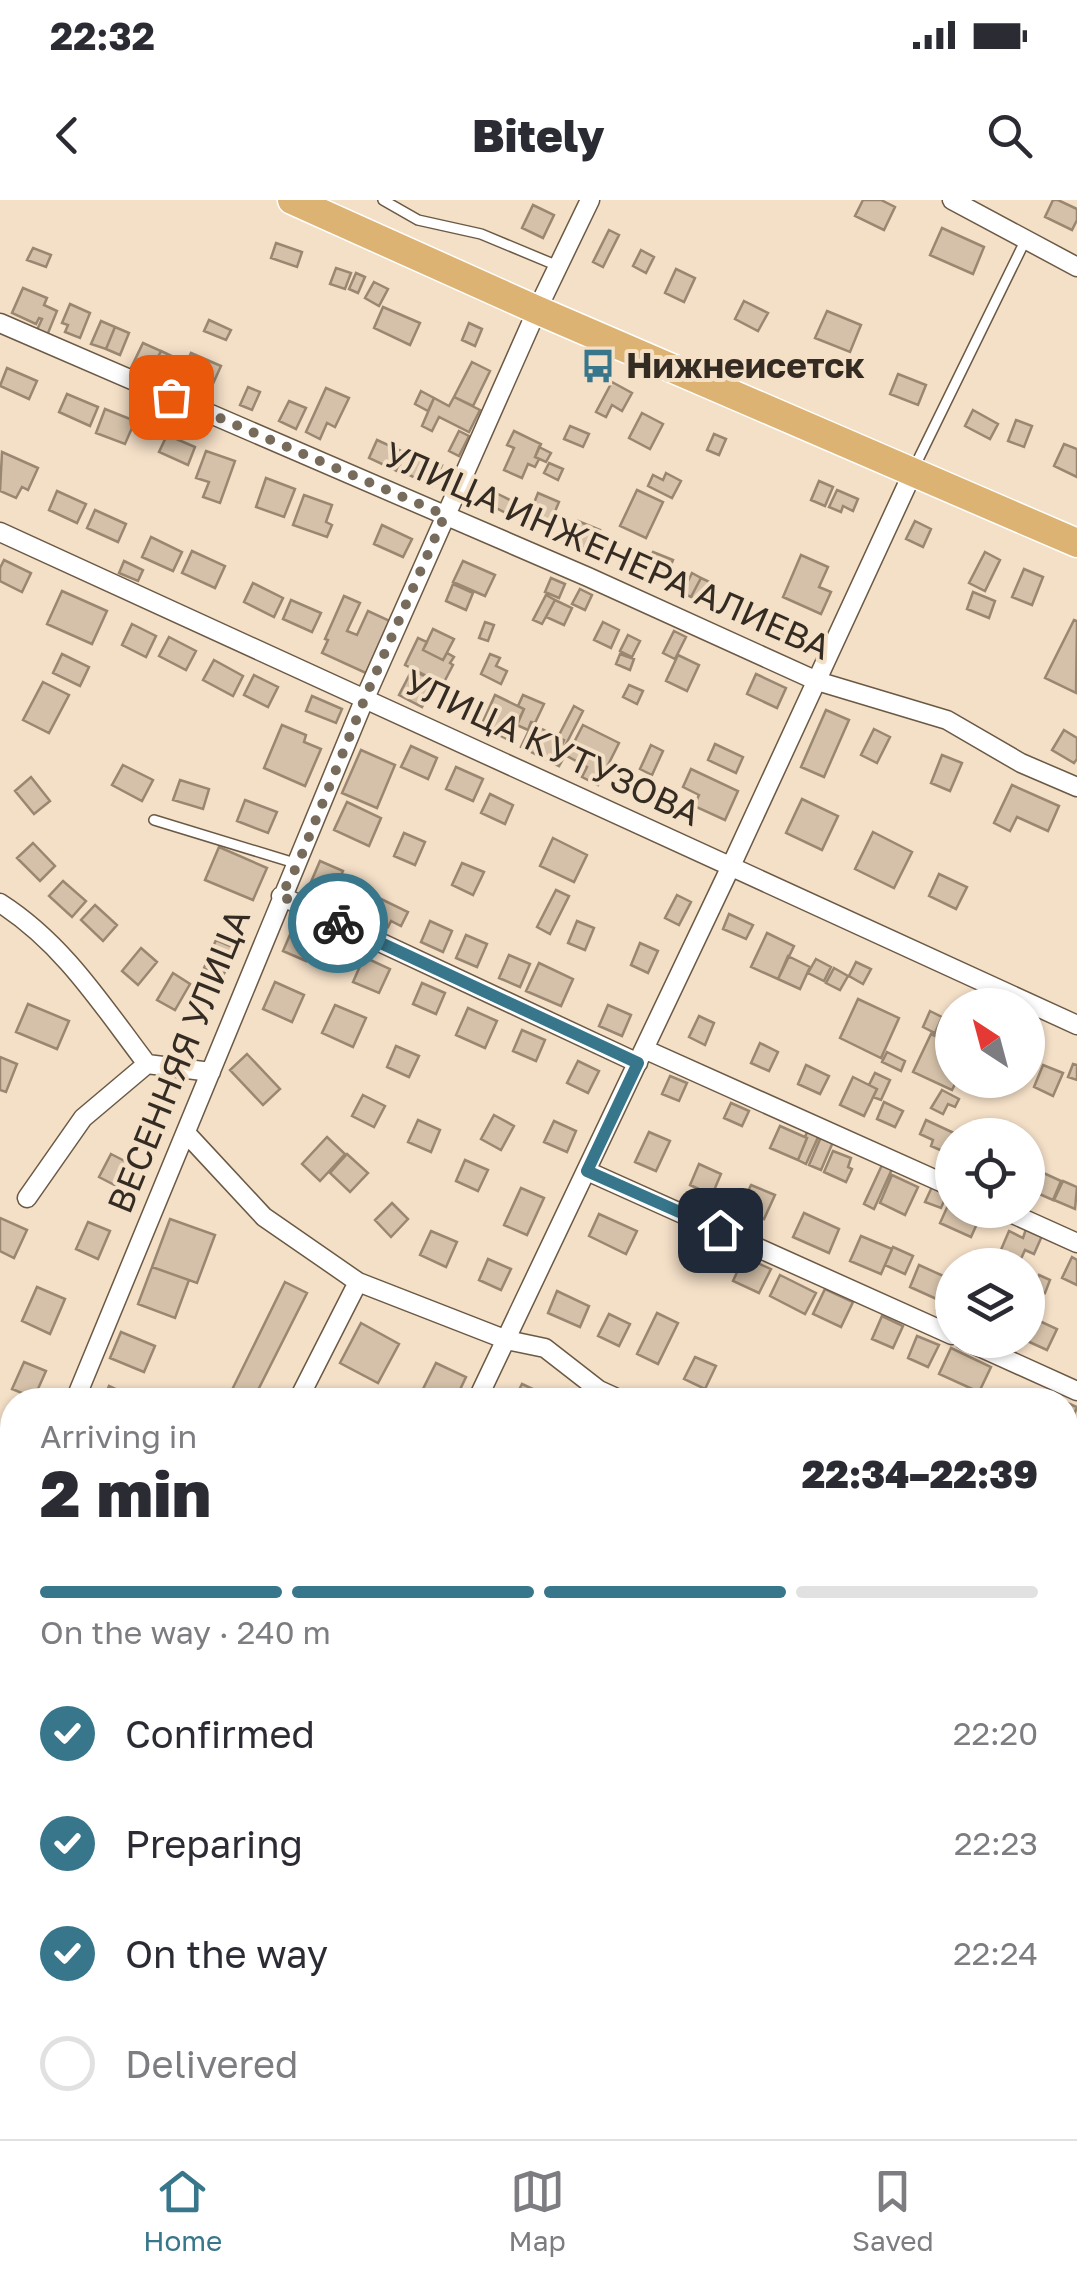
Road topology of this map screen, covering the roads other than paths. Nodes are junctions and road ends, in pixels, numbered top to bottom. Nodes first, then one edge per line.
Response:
1 (292, 200) edge
2 (383, 200) edge
3 (590, 200) edge
4 (952, 200) edge
5 (328, 207) edge
6 (1026, 239) junction
7 (558, 266) junction
8 (1077, 267) edge
9 (537, 310) junction
10 (0, 323) edge
11 (913, 472) junction
12 (445, 515) junction
13 (0, 532) edge
14 (1077, 543) edge
15 (817, 681) junction
16 (365, 698) junction
17 (1077, 787) edge
18 (154, 820) dead end
19 (298, 864) junction
20 (731, 866) junction
21 (281, 896) junction
22 (0, 903) edge
23 (1077, 1025) edge
24 (642, 1056) junction
25 (147, 1064) junction
26 (211, 1072) junction
27 (186, 1134) junction
28 (587, 1171) junction
29 (935, 1180) edge
30 (26, 1198) dead end
31 (1044, 1228) edge
32 (1077, 1243) edge
33 (358, 1282) junction
34 (935, 1327) edge
35 (508, 1340) junction
36 (1004, 1358) edge
37 (79, 1388) edge
38 (304, 1388) edge
39 (484, 1388) edge
40 (596, 1388) edge
41 (1070, 1388) edge

1 - 5 main road
2 - 7 lane
3 - 7 street, ВЕСЕННЯЯ УЛИЦА
4 - 6 street
5 - 9 main road
6 - 8 street
6 - 11 lane
7 - 9 street, ВЕСЕННЯЯ УЛИЦА
9 - 11 main road
9 - 12 street, ВЕСЕННЯЯ УЛИЦА
10 - 12 street, УЛИЦА ИНЖЕНЕРА АЛИЕВА
11 - 14 main road
11 - 15 street
12 - 15 street, УЛИЦА ИНЖЕНЕРА АЛИЕВА
12 - 16 street, ВЕСЕННЯЯ УЛИЦА
13 - 16 street, УЛИЦА КУТУЗОВА
15 - 17 street, УЛИЦА ИНЖЕНЕРА АЛИЕВА
15 - 20 street
16 - 19 street, ВЕСЕННЯЯ УЛИЦА
16 - 20 street, УЛИЦА КУТУЗОВА
18 - 19 lane
19 - 21 street, ВЕСЕННЯЯ УЛИЦА
20 - 23 street, УЛИЦА КУТУЗОВА
20 - 24 street
21 - 24 street
21 - 26 street, ВЕСЕННЯЯ УЛИЦА
22 - 25 street
24 - 28 street
24 - 29 street
25 - 26 street
25 - 30 street
26 - 27 street, ВЕСЕННЯЯ УЛИЦА
27 - 33 street
27 - 37 street, ВЕСЕННЯЯ УЛИЦА
28 - 34 street
28 - 35 street
31 - 32 street
33 - 35 street
33 - 38 street
35 - 39 street
35 - 40 street
36 - 41 street

